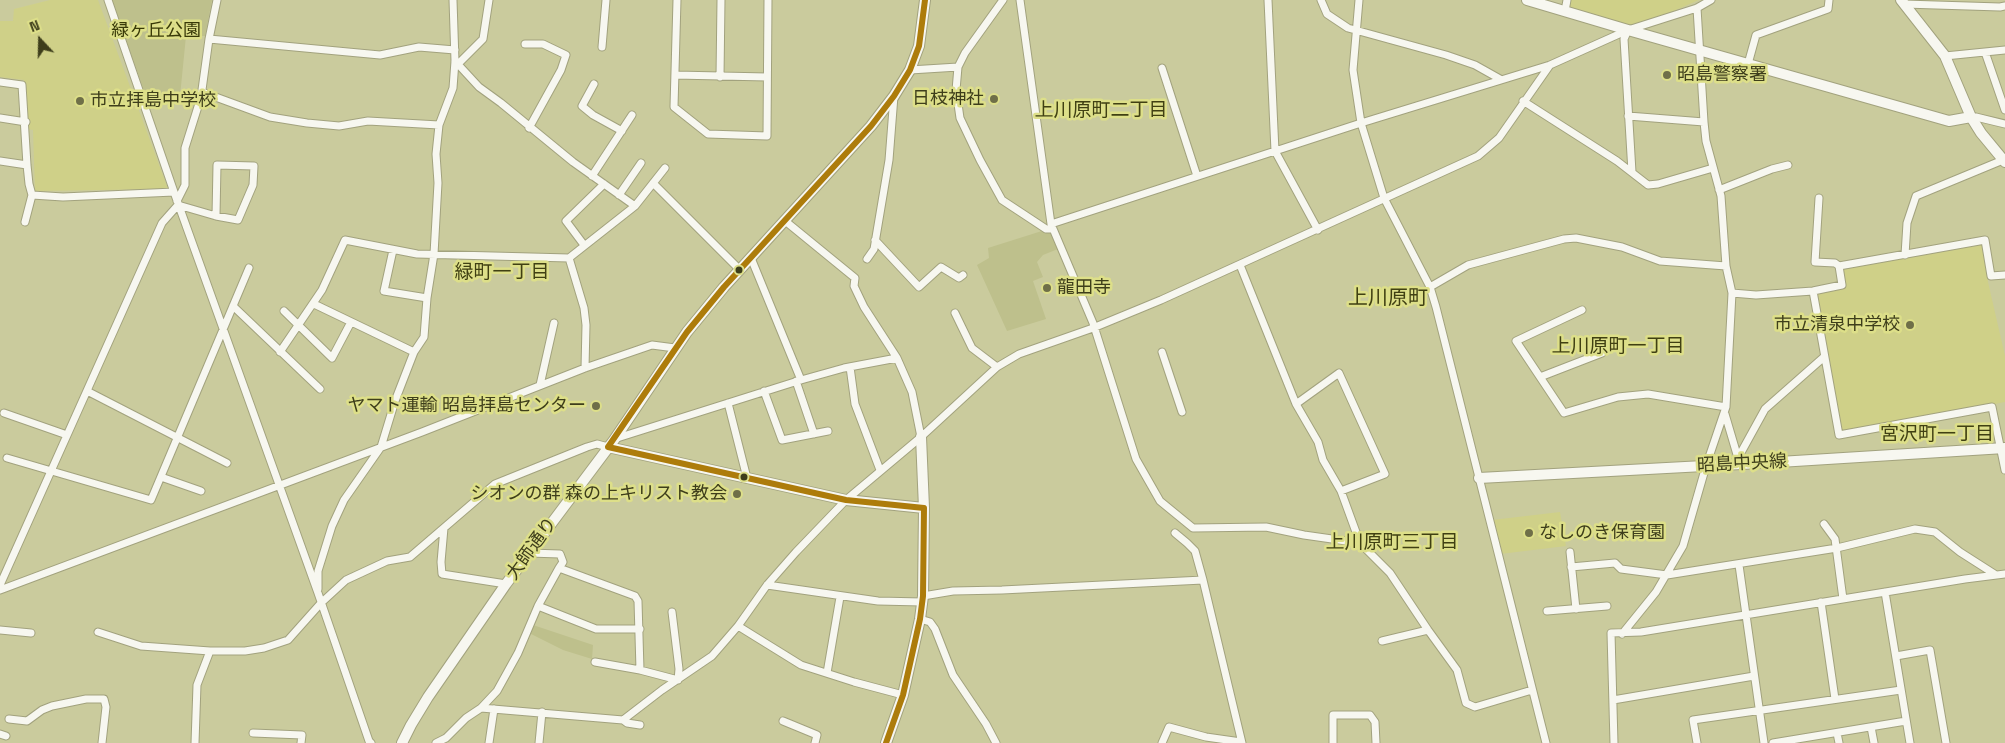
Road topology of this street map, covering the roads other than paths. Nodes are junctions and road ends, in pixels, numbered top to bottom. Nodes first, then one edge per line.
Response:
1 (108, 0) edge
2 (217, 0) edge
3 (453, 0) edge
4 (489, 0) edge
5 (606, 0) edge
6 (677, 0) edge
7 (721, 0) edge
8 (768, 0) edge
9 (925, 0) edge
10 (1003, 0) edge
11 (1020, 0) edge
12 (1268, 0) edge
13 (1321, 0) edge
14 (1359, 0) edge
15 (1527, 0) edge
16 (1568, 0) edge
17 (1711, 0) edge
18 (1828, 0) edge
19 (1903, 2) edge
20 (2005, 6) edge
21 (1697, 8) junction
22 (1565, 11) junction
23 (1628, 30) junction
24 (1355, 31) junction
25 (209, 39) junction
26 (525, 44) dead end
27 (602, 47) dead end
28 (455, 50) junction
29 (1699, 50) junction
30 (2005, 50) edge
31 (1985, 52) junction
32 (1944, 56) junction
33 (456, 63) junction
34 (1748, 64) junction
35 (1550, 65) junction
36 (958, 67) junction
37 (1162, 68) dead end
38 (910, 70) junction
39 (675, 75) junction
40 (720, 77) junction
41 (768, 77) junction
42 (1500, 79) junction
43 (0, 82) edge
44 (594, 84) dead end
45 (202, 92) junction
46 (894, 96) junction
47 (1524, 101) junction
48 (2005, 110) edge
49 (632, 115) dead end
50 (1628, 116) junction
51 (1971, 117) junction
52 (0, 118) edge
53 (26, 122) junction
54 (1704, 122) junction
55 (1361, 123) junction
56 (2005, 124) edge
57 (439, 125) junction
58 (529, 128) junction
59 (622, 131) junction
60 (1275, 151) junction
61 (0, 161) edge
62 (2004, 161) edge
63 (641, 164) dead end
64 (27, 165) junction
65 (1788, 165) dead end
66 (665, 168) dead end
67 (1713, 168) junction
68 (1632, 172) junction
69 (592, 176) junction
70 (1197, 176) junction
71 (653, 183) junction
72 (604, 184) junction
73 (1719, 190) junction
74 (174, 192) junction
75 (32, 195) junction
76 (619, 195) junction
77 (1384, 198) junction
78 (1819, 198) dead end
79 (178, 203) junction
80 (635, 206) junction
81 (216, 216) junction
82 (784, 220) junction
83 (26, 222) dead end
84 (1052, 226) junction
85 (1318, 230) junction
86 (875, 240) junction
87 (584, 245) junction
88 (393, 250) junction
89 (434, 254) junction
90 (1904, 255) junction
91 (569, 258) junction
92 (751, 258) junction
93 (867, 260) dead end
94 (1240, 265) junction
95 (1726, 266) junction
96 (1840, 266) junction
97 (250, 268) dead end
98 (740, 270) junction
99 (963, 275) dead end
100 (2005, 275) edge
101 (1430, 287) junction
102 (1813, 291) junction
103 (1732, 293) junction
104 (427, 298) junction
105 (314, 304) junction
106 (232, 306) junction
107 (1582, 310) dead end
108 (284, 311) dead end
109 (956, 313) dead end
110 (351, 322) junction
111 (554, 323) dead end
112 (298, 326) junction
113 (223, 328) junction
114 (1093, 328) junction
115 (675, 348) junction
116 (280, 352) junction
117 (414, 352) junction
118 (1602, 353) dead end
119 (1165, 355) dead end
120 (1824, 357) junction
121 (897, 358) junction
122 (850, 367) junction
123 (997, 367) junction
124 (585, 368) junction
125 (1540, 377) junction
126 (798, 380) junction
127 (540, 385) junction
128 (320, 389) dead end
129 (87, 391) junction
130 (764, 392) junction
131 (728, 403) junction
132 (1296, 404) junction
133 (1726, 410) junction
134 (1182, 412) dead end
135 (4, 413) dead end
136 (828, 431) dead end
137 (814, 434) junction
138 (67, 435) junction
139 (921, 436) junction
140 (176, 437) junction
141 (611, 443) junction
142 (380, 447) junction
143 (2003, 448) edge
144 (7, 458) dead end
145 (227, 463) dead end
146 (1706, 466) junction
147 (51, 470) junction
148 (880, 470) junction
149 (2005, 470) edge
150 (161, 477) junction
151 (747, 478) junction
152 (1479, 478) junction
153 (278, 485) junction
154 (1341, 491) junction
155 (201, 492) dead end
156 (846, 500) junction
157 (924, 508) junction
158 (1824, 524) dead end
159 (444, 528) junction
160 (1175, 533) dead end
161 (1360, 543) junction
162 (1837, 548) junction
163 (1570, 552) dead end
164 (529, 553) junction
165 (1739, 565) junction
166 (1571, 567) junction
167 (559, 568) junction
168 (2005, 574) edge
169 (1667, 575) junction
170 (1996, 575) junction
171 (1203, 580) junction
172 (506, 584) junction
173 (0, 585) edge
174 (767, 585) junction
175 (0, 590) edge
176 (1885, 592) junction
177 (318, 593) junction
178 (840, 597) junction
179 (922, 599) junction
180 (1843, 599) junction
181 (1821, 602) junction
182 (321, 603) junction
183 (538, 606) junction
184 (1607, 606) dead end
185 (1576, 609) junction
186 (1547, 611) dead end
187 (672, 612) dead end
188 (1745, 614) junction
189 (920, 619) junction
190 (738, 626) junction
191 (640, 628) junction
192 (0, 630) edge
193 (1428, 630) junction
194 (98, 632) dead end
195 (31, 633) dead end
196 (1622, 634) junction
197 (1382, 640) dead end
198 (210, 651) junction
199 (1896, 656) junction
200 (595, 662) dead end
201 (640, 670) junction
202 (827, 673) junction
203 (1754, 676) junction
204 (678, 680) junction
205 (1532, 690) junction
206 (1901, 690) junction
207 (903, 695) junction
208 (1835, 699) junction
209 (1613, 700) junction
210 (481, 708) junction
211 (494, 709) junction
212 (1759, 710) junction
213 (542, 712) junction
214 (9, 719) dead end
215 (623, 720) junction
216 (783, 721) dead end
217 (1906, 721) junction
218 (640, 725) dead end
219 (1871, 727) junction
220 (252, 732) dead end
221 (1837, 732) junction
222 (1802, 741) edge
223 (1242, 742) edge
224 (102, 743) edge
225 (194, 743) edge
226 (302, 743) edge
227 (371, 743) edge
228 (402, 743) edge
229 (436, 743) edge
230 (489, 743) edge
231 (539, 743) edge
232 (815, 743) edge
233 (886, 743) edge
234 (996, 743) edge
235 (1162, 743) edge
236 (1333, 743) edge
237 (1376, 743) edge
238 (1546, 743) edge
239 (1614, 743) edge
240 (1697, 743) edge
241 (1764, 743) edge
242 (1773, 743) edge
243 (1838, 743) edge
244 (1874, 743) edge
245 (1910, 743) edge
246 (1946, 743) edge

1 - 74 street
2 - 25 street
3 - 28 street
4 - 33 street
5 - 27 street
6 - 39 street
7 - 40 street
8 - 41 street
9 - 38 street, 大師通り
10 - 36 street
11 - 84 street
12 - 60 street
13 - 24 street
14 - 24 street
15 - 22 street
16 - 22 street
17 - 21 street
18 - 34 street
19 - 20 street
19 - 32 street
21 - 23 street
21 - 29 street
22 - 23 street
23 - 29 street
23 - 35 street
23 - 50 street
24 - 42 street
24 - 55 street
25 - 28 street
25 - 45 street
26 - 58 street
28 - 33 street
29 - 34 street
29 - 54 street
30 - 31 street
31 - 32 street
31 - 48 street
32 - 51 street
33 - 57 street
33 - 58 street
34 - 51 street
35 - 42 street
35 - 47 street
36 - 38 street
36 - 84 street
37 - 70 street
38 - 46 street, 大師通り
39 - 40 street
39 - 41 street
40 - 41 street
42 - 55 street
43 - 53 street
44 - 59 street
45 - 57 street
45 - 79 street
46 - 82 street, 大師通り
46 - 86 street
47 - 68 street
47 - 77 street
49 - 59 street
50 - 54 street
50 - 68 street
51 - 56 street
51 - 62 street
52 - 53 street
53 - 64 street
54 - 67 street
55 - 60 street
55 - 77 street
57 - 89 street
58 - 69 street
59 - 69 street
60 - 70 street
60 - 85 street
61 - 64 street
62 - 90 street
63 - 76 street
64 - 75 street
65 - 73 street
66 - 71 street
67 - 68 street
67 - 73 street
69 - 72 street
70 - 84 street
71 - 80 street
71 - 98 street
72 - 76 street
72 - 87 street
73 - 95 street
74 - 75 street
74 - 79 street
75 - 83 street
76 - 80 street
77 - 85 street
77 - 101 street
78 - 96 street
79 - 81 street
79 - 113 street
79 - 129 street
80 - 87 street
81 - 81 street
82 - 92 street, 大師通り
82 - 121 street
84 - 114 street
85 - 94 street
86 - 93 street
86 - 99 street
87 - 91 street
88 - 89 street
88 - 104 street
88 - 105 street
89 - 91 street
89 - 104 street
90 - 96 street
90 - 100 street
91 - 124 street
92 - 98 street, 大師通り
92 - 126 street
94 - 114 street
94 - 132 street
95 - 101 street
95 - 103 street
96 - 102 street
97 - 106 street
98 - 115 street, 大師通り
101 - 152 street
102 - 103 street
102 - 120 street
103 - 133 street
104 - 117 street
105 - 110 street
105 - 112 street
106 - 113 street
106 - 116 street
107 - 125 street
108 - 112 street
109 - 123 street
110 - 112 street
110 - 117 street
111 - 127 street
112 - 116 street
113 - 140 street
113 - 153 street
114 - 123 street
114 - 161 street
115 - 124 street
115 - 141 street, 大師通り
116 - 128 street
117 - 142 street
118 - 125 street
119 - 134 street
120 - 133 street
120 - 143 street
121 - 122 street
121 - 139 street
122 - 126 street
122 - 148 street
123 - 139 street
124 - 127 street
125 - 133 street
126 - 130 street
126 - 137 street
127 - 142 street
129 - 138 street
129 - 140 street
130 - 131 street
130 - 137 street
131 - 141 street
131 - 151 street
132 - 154 street
132 - 154 street
133 - 146 street
135 - 138 street
136 - 137 street
138 - 147 street
139 - 148 street
139 - 157 street
140 - 145 street
140 - 150 street
141 - 151 street
141 - 159 street
141 - 164 street, 大師通り
142 - 153 street
142 - 177 street
143 - 146 street, 昭島中央線
143 - 149 street
144 - 147 street
146 - 152 street, 昭島中央線
146 - 169 street
147 - 150 street
147 - 173 street
148 - 156 street
150 - 155 street
151 - 156 street
152 - 205 street
153 - 175 street
153 - 177 street
154 - 161 street
156 - 157 street
156 - 174 street
157 - 179 street
158 - 162 street
159 - 172 street
159 - 182 street
160 - 171 street
161 - 193 street
162 - 165 street
162 - 170 street
162 - 180 street
163 - 166 street
164 - 167 street
164 - 172 street, 大師通り
165 - 169 street
165 - 188 street
166 - 169 street
166 - 185 street
167 - 183 street
167 - 191 street
168 - 170 street
169 - 196 street
170 - 176 street
171 - 179 street
171 - 223 street
172 - 228 street, 大師通り
174 - 178 street
174 - 190 street
176 - 180 street
176 - 199 street
177 - 182 street
178 - 179 street
178 - 202 street
179 - 189 street
180 - 181 street
181 - 188 street
181 - 208 street
182 - 198 street
182 - 227 street
183 - 191 street
183 - 210 street
184 - 185 street
185 - 186 street
187 - 204 street
188 - 196 street
188 - 203 street
189 - 207 street
189 - 234 street
190 - 202 street
190 - 204 street
191 - 201 street
192 - 195 street
193 - 197 street
193 - 205 street
194 - 198 street
196 - 209 street
198 - 225 street
199 - 206 street
199 - 246 street
200 - 201 street
201 - 204 street
202 - 207 street
203 - 209 street
203 - 212 street
204 - 215 street
205 - 238 street
206 - 208 street
206 - 217 street
207 - 233 street
208 - 212 street
209 - 239 street
210 - 211 street
210 - 229 street
211 - 213 street
211 - 230 street
212 - 240 street
212 - 241 street
213 - 215 street
213 - 231 street
214 - 224 street
215 - 218 street
216 - 232 street
217 - 219 street
217 - 245 street
219 - 221 street
219 - 244 street
220 - 226 street
221 - 222 street
221 - 243 street
222 - 242 street
223 - 235 street
236 - 237 street

